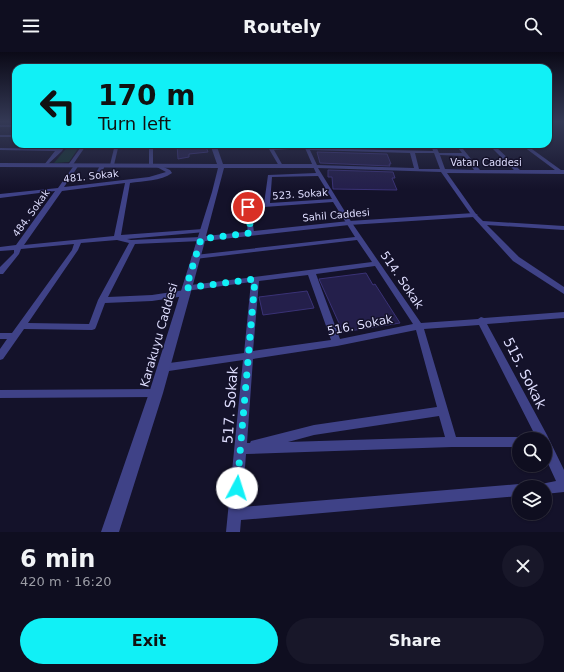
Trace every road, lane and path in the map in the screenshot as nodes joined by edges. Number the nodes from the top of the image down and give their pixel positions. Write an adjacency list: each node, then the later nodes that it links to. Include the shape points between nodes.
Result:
1 (82, 148): 21 (street, 484. Sokak)
2 (116, 148): 23 (street)
3 (152, 148): 24 (street)
4 (214, 148): 25 (street)
5 (271, 148): 26 (street)
6 (306, 148): 27 (street, 514. Sokak)
7 (366, 148): 15 (street)
8 (434, 148): 17 (street)
9 (460, 148): 18 (street)
10 (494, 148): 31 (street)
11 (528, 148): 32 (street)
12 (0, 149): 13 (street)
13 (22, 149): 14 (street)
14 (60, 150): 20 (street)
15 (392, 150): 16 (street)
16 (412, 151): 17 (street); 28 (street)
17 (436, 153): 18 (street); 30 (street)
18 (465, 155): 29 (street)
19 (0, 165): 20 (street, Vatan Caddesi)
20 (46, 165): 21 (street, Vatan Caddesi)
21 (74, 165): 22 (street, Vatan Caddesi); 36 (street, 484. Sokak)
22 (103, 165): 23 (street, Vatan Caddesi); 34 (street, via 100,171)
23 (112, 165): 24 (street, Vatan Caddesi)
24 (154, 165): 25 (street, Vatan Caddesi); 35 (street, 481. Sokak, via 169,173)
25 (221, 166): 26 (street, Vatan Caddesi); 45 (street, Karakuyu Caddesi)
26 (281, 166): 27 (street, Vatan Caddesi)
27 (315, 166): 28 (street, Vatan Caddesi); 33 (street, 514. Sokak)
28 (417, 170): 30 (street, Vatan Caddesi)
29 (478, 171): 30 (street, Vatan Caddesi); 31 (street, Vatan Caddesi)
30 (443, 172): 40 (street)
31 (519, 172): 32 (street, Vatan Caddesi)
32 (562, 173)
33 (320, 174): 38 (street, 514. Sokak); 39 (street, via 270,176)
34 (112, 178)
35 (128, 181): 36 (street, 481. Sokak); 46 (street)
36 (61, 189): 37 (street, 481. Sokak); 50 (street, 484. Sokak)
37 (0, 196)
38 (335, 200): 39 (street, 523. Sokak); 41 (street, 514. Sokak)
39 (267, 205): 44 (street, 523. Sokak, via 248,207)
40 (474, 215): 41 (street, Sahil Caddesi); 42 (street)
41 (349, 223): 44 (street, Sahil Caddesi); 47 (street, 514. Sokak)
42 (483, 223): 43 (street); 58 (street, via 516,259)
43 (564, 228)
44 (251, 233): 45 (street, Sahil Caddesi)
45 (202, 235): 46 (street); 49 (street); 52 (street, Karakuyu Caddesi)
46 (117, 238): 48 (street); 49 (street)
47 (360, 238): 52 (street); 53 (street, 514. Sokak)
48 (79, 241): 50 (street); 62 (street)
49 (134, 242): 59 (street)
50 (18, 248): 51 (street); 54 (street, 484. Sokak, via 17,253)
51 (0, 249)
52 (195, 257): 57 (street, Karakuyu Caddesi)
53 (377, 264): 55 (street); 63 (street, 514. Sokak)
54 (0, 272)
55 (311, 272): 56 (street); 66 (street)
56 (255, 279): 57 (street); 67 (street, 517. Sokak)
57 (185, 291): 59 (street, via 152,298); 69 (street, Karakuyu Caddesi)
58 (564, 291)
59 (102, 300): 62 (street, via 92,326)
60 (564, 315): 61 (street, 516. Sokak)
61 (482, 320): 63 (street, 516. Sokak); 73 (street, 515. Sokak)
62 (21, 326): 65 (street)
63 (419, 326): 66 (street, 516. Sokak); 72 (street, 514. Sokak)
64 (0, 336): 65 (street)
65 (14, 336): 68 (street)
66 (337, 343): 67 (street, 516. Sokak)
67 (248, 355): 69 (street, 516. Sokak); 76 (street, 517. Sokak)
68 (0, 356)
69 (162, 368): 70 (street, Karakuyu Caddesi)
70 (156, 393): 71 (street); 82 (street, Karakuyu Caddesi)
71 (0, 394)
72 (443, 411): 74 (street, 514. Sokak); 76 (street, via 314,430)
73 (539, 432)
74 (452, 442): 75 (street); 76 (street)
75 (512, 442)
76 (241, 449): 81 (street, 517. Sokak)
77 (552, 459): 78 (street)
78 (564, 485): 79 (street)
79 (552, 487)
80 (512, 491): 81 (street)
81 (235, 514): 83 (street, 517. Sokak)
82 (110, 532)
83 (234, 532)

